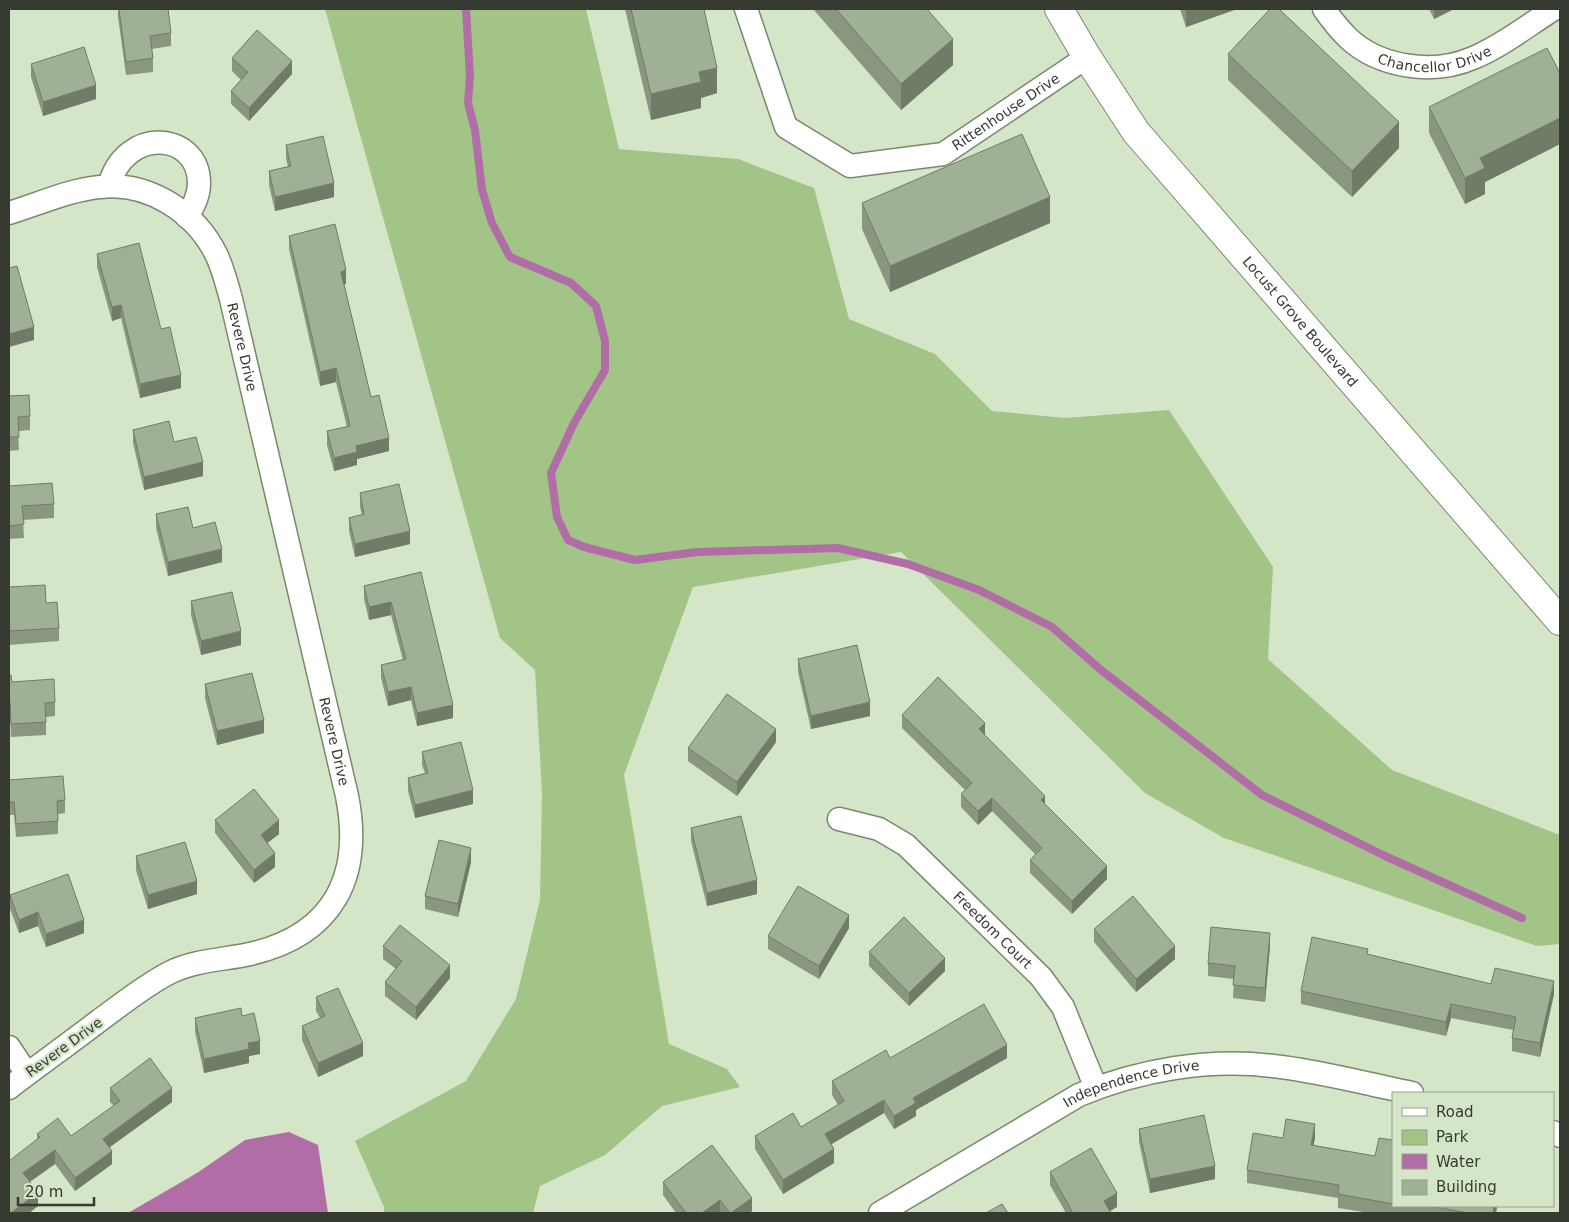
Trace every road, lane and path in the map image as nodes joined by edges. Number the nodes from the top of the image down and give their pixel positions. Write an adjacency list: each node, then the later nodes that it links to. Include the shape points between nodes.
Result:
1 (746, 9): 5 (street, Rittenhouse Drive, via 786,127 850,166 943,154)
2 (1059, 9): 5 (street, Locust Grove Boulevard)
3 (1324, 9): 4 (street, Chancellor Drive, via 1349,39 1375,56 1411,66 1432,67 1477,56)
4 (1554, 9)
5 (1087, 57): 9 (street, Locust Grove Boulevard, via 1136,132)
6 (109, 186): 7 (street, Revere Drive, via 76,191); 8 (street, Revere Drive, via 150,193); 8 (street, via 116,166 132,150 154,142 171,144 187,155 199,178 196,199)
7 (9, 213)
8 (187, 217): 12 (street, Revere Drive, via 202,232 216,254 231,299 347,796 352,830 350,859 330,907 305,932 262,951 203,962 171,972)
9 (1560, 621)
10 (839, 818): 14 (street, Freedom Court, via 880,829 906,845 1041,976 1063,1007)
11 (9, 1047): 12 (street)
12 (27, 1074): 13 (street, Revere Drive)
13 (9, 1088)
14 (1096, 1088): 15 (street, Independence Drive, via 1185,1066 1240,1064 1299,1070); 16 (street, Independence Drive)
15 (1407, 1092)
16 (880, 1213)

